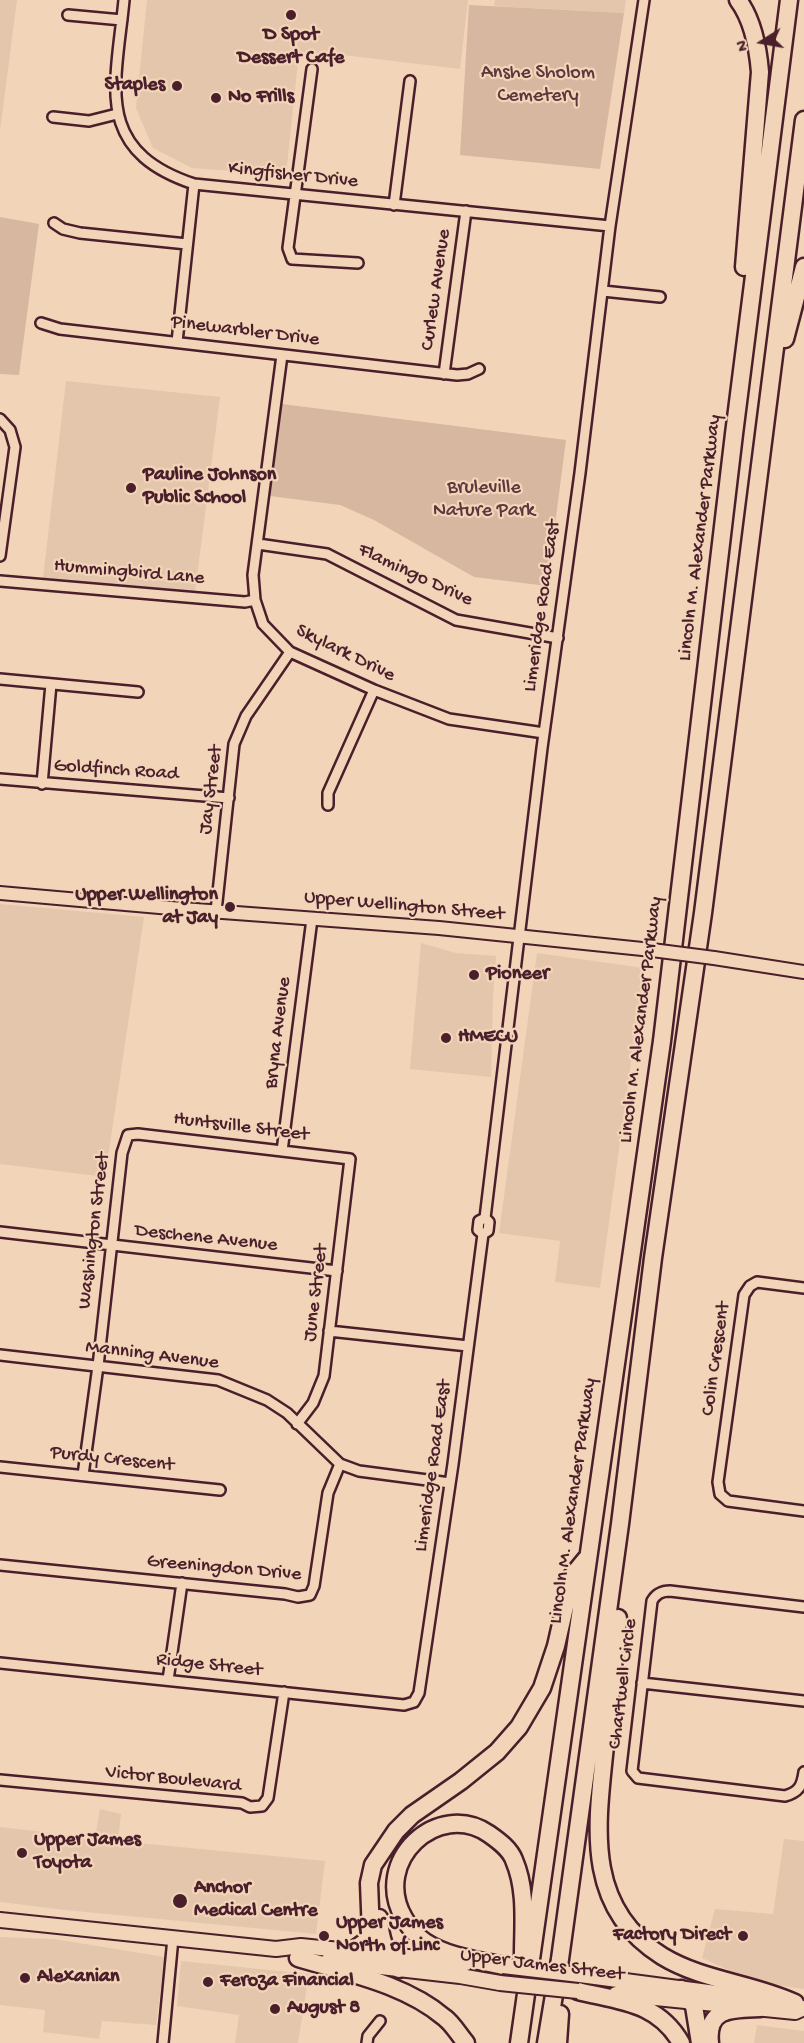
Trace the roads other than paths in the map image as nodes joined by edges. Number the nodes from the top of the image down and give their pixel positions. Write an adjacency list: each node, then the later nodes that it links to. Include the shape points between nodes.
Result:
1 (124, 0): 6 (street, Kingfisher Drive)
2 (644, 0): 17 (street, Limeridge Road East)
3 (738, 0): 30 (highway, via 750,23 759,57 760,89 732,406)
4 (789, 0): 30 (highway, Lincoln M. Alexander Parkway)
5 (68, 15): 6 (street)
6 (123, 20): 9 (street, Kingfisher Drive, via 115,82)
7 (312, 69): 13 (street)
8 (410, 81): 14 (street)
9 (117, 114): 10 (street, via 89,121); 12 (street, Kingfisher Drive, via 124,131 149,163 174,178)
10 (53, 117)
11 (804, 120): 27 (highway)
12 (194, 184): 13 (street, Kingfisher Drive); 18 (street)
13 (295, 195): 14 (street, Kingfisher Drive); 19 (street, via 288,248 292,259)
14 (394, 205): 15 (street, Kingfisher Drive)
15 (466, 211): 17 (street, Kingfisher Drive); 28 (street, Curlew Avenue)
16 (54, 223): 18 (street, via 80,233)
17 (610, 226): 21 (street, Limeridge Road East)
18 (188, 244): 24 (street)
19 (357, 264)
20 (804, 267): 27 (highway, via 782,350)
21 (603, 291): 22 (street); 35 (street, Limeridge Road East)
22 (660, 297)
23 (41, 323): 24 (street, Pinewarbler Drive)
24 (177, 342): 25 (street, Pinewarbler Drive)
25 (282, 355): 28 (street, Pinewarbler Drive); 31 (street, Skylark Drive)
26 (479, 369): 28 (street, Pinewarbler Drive, via 468,374)
27 (771, 373): 69 (highway)
28 (444, 374)
29 (0, 419): 32 (street, via 10,430 15,447)
30 (734, 434): 70 (highway, Lincoln M. Alexander Parkway, via 662,1041)
31 (258, 544): 34 (street, Skylark Drive, via 253,575); 35 (street, Flamingo Drive, via 327,554 456,620)
32 (0, 556)
33 (0, 581): 34 (street, Hummingbird Lane)
34 (255, 600): 36 (street, Skylark Drive, via 263,624)
35 (558, 638): 41 (street, Limeridge Road East)
36 (290, 652): 39 (street, Skylark Drive); 44 (street, Jay Street, via 246,716 234,744)
37 (0, 679): 38 (street)
38 (51, 684): 40 (street); 43 (street)
39 (374, 690): 41 (street, Skylark Drive, via 449,719); 45 (street, via 328,793)
40 (138, 692)
41 (544, 733): 49 (street, Limeridge Road East)
42 (0, 779): 43 (street, Goldfinch Road)
43 (42, 784): 44 (street, Goldfinch Road)
44 (229, 798): 47 (street, Jay Street)
45 (328, 805)
46 (0, 893): 47 (main road, Upper Wellington Street)
47 (216, 911): 48 (main road, Upper Wellington Street)
48 (312, 919): 49 (main road, Upper Wellington Street); 52 (street, Bryna Avenue)
49 (518, 936): 50 (main road, Upper Wellington Street, bridge); 59 (street, Limeridge Road East, via 485,1218 479,1221 478,1230 483,1234)
50 (804, 972)
51 (128, 1135): 52 (street, Huntsville Street); 55 (street, Washington Street, via 122,1153)
52 (282, 1151): 53 (street, Huntsville Street)
53 (350, 1159): 56 (street, June Street)
54 (0, 1232): 55 (street, Deschene Avenue)
55 (110, 1246): 56 (street, Deschene Avenue); 61 (street, Washington Street)
56 (337, 1271): 58 (street, June Street)
57 (804, 1288): 68 (street, Colin Crescent, via 757,1282 744,1296 718,1482 720,1494 728,1501)
58 (329, 1330): 59 (street); 62 (street, June Street, via 322,1383 313,1404)
59 (468, 1346): 66 (street, Limeridge Road East)
60 (0, 1355): 61 (street, Manning Avenue)
61 (98, 1366): 62 (street, Manning Avenue, via 218,1380 267,1400); 65 (street, Washington Street)
62 (297, 1424): 63 (street, Manning Avenue)
63 (340, 1464): 66 (street, Manning Avenue, via 359,1471); 72 (street, Greeningdon Drive, via 328,1493 310,1595 298,1597)
64 (0, 1467): 65 (street, Purdy Crescent)
65 (83, 1474): 67 (street, Purdy Crescent)
66 (450, 1483): 79 (street, Limeridge Road East, via 419,1694)
67 (220, 1490)
68 (804, 1511)
69 (620, 1524): 88 (highway); 94 (highway, via 624,1554 597,1836 600,1867 609,1894 622,1920 661,1956)
70 (586, 1559): 82 (highway, via 572,1576 542,1688 519,1727 497,1752 412,1815); 96 (highway, Lincoln M. Alexander Parkway)
71 (0, 1565): 72 (street, Greeningdon Drive)
72 (182, 1583): 75 (street)
73 (804, 1607): 76 (street, Chartwell Circle, via 661,1592 652,1601)
74 (0, 1663): 75 (street, Ridge Street)
75 (168, 1680): 77 (street, Ridge Street)
76 (642, 1683): 78 (street); 80 (street, Chartwell Circle, via 632,1772 638,1778 785,1796 802,1786)
77 (284, 1692): 79 (street, Ridge Street, via 404,1705); 81 (street, Victor Boulevard, via 268,1798 262,1806)
78 (804, 1701)
79 (414, 1702)
80 (804, 1772)
81 (0, 1780)
82 (382, 1851): 86 (highway, via 373,1865 369,1883 371,1934 369,1940); 89 (highway, via 376,1891 379,1929)
83 (0, 1920): 84 (main road, Upper James Street)
84 (173, 1938): 85 (main road, Upper James Street); 98 (street)
85 (276, 1949): 86 (main road, Upper James Street, via 301,1946); 87 (main road, Upper James Street)
86 (351, 1952): 89 (main road, Upper James Street)
87 (298, 1958): 89 (main road, Upper James Street); 100 (highway, via 416,1998 446,2019)
88 (560, 1959): 102 (highway); 103 (highway)
89 (393, 1963): 90 (main road, Upper James Street); 91 (main road, Upper James Street, bridge, via 500,1983)
90 (503, 1966): 91 (main road, Upper James Street, bridge); 96 (highway, via 439,1950 410,1929 397,1902 395,1874 408,1848 424,1834 445,1825 467,1825 493,1837 513,1858 523,1901)
91 (579, 1983): 92 (main road, Upper James Street); 93 (main road, Upper James Street); 104 (highway, via 657,2015)
92 (681, 1989): 93 (highway); 94 (main road, Upper James Street)
93 (692, 2002): 95 (main road, Upper James Street); 105 (highway)
94 (801, 2006): 95 (main road, Upper James Street, via 795,2012)
95 (760, 2008): 106 (highway, via 725,2011 715,2016)
96 (522, 2018): 101 (highway, Lincoln M. Alexander Parkway)
97 (380, 2021): 99 (street)
98 (163, 2043)
99 (367, 2043)
100 (466, 2043)
101 (519, 2043)
102 (546, 2043)
103 (558, 2043)
104 (681, 2043)
105 (700, 2043)
106 (710, 2043)

